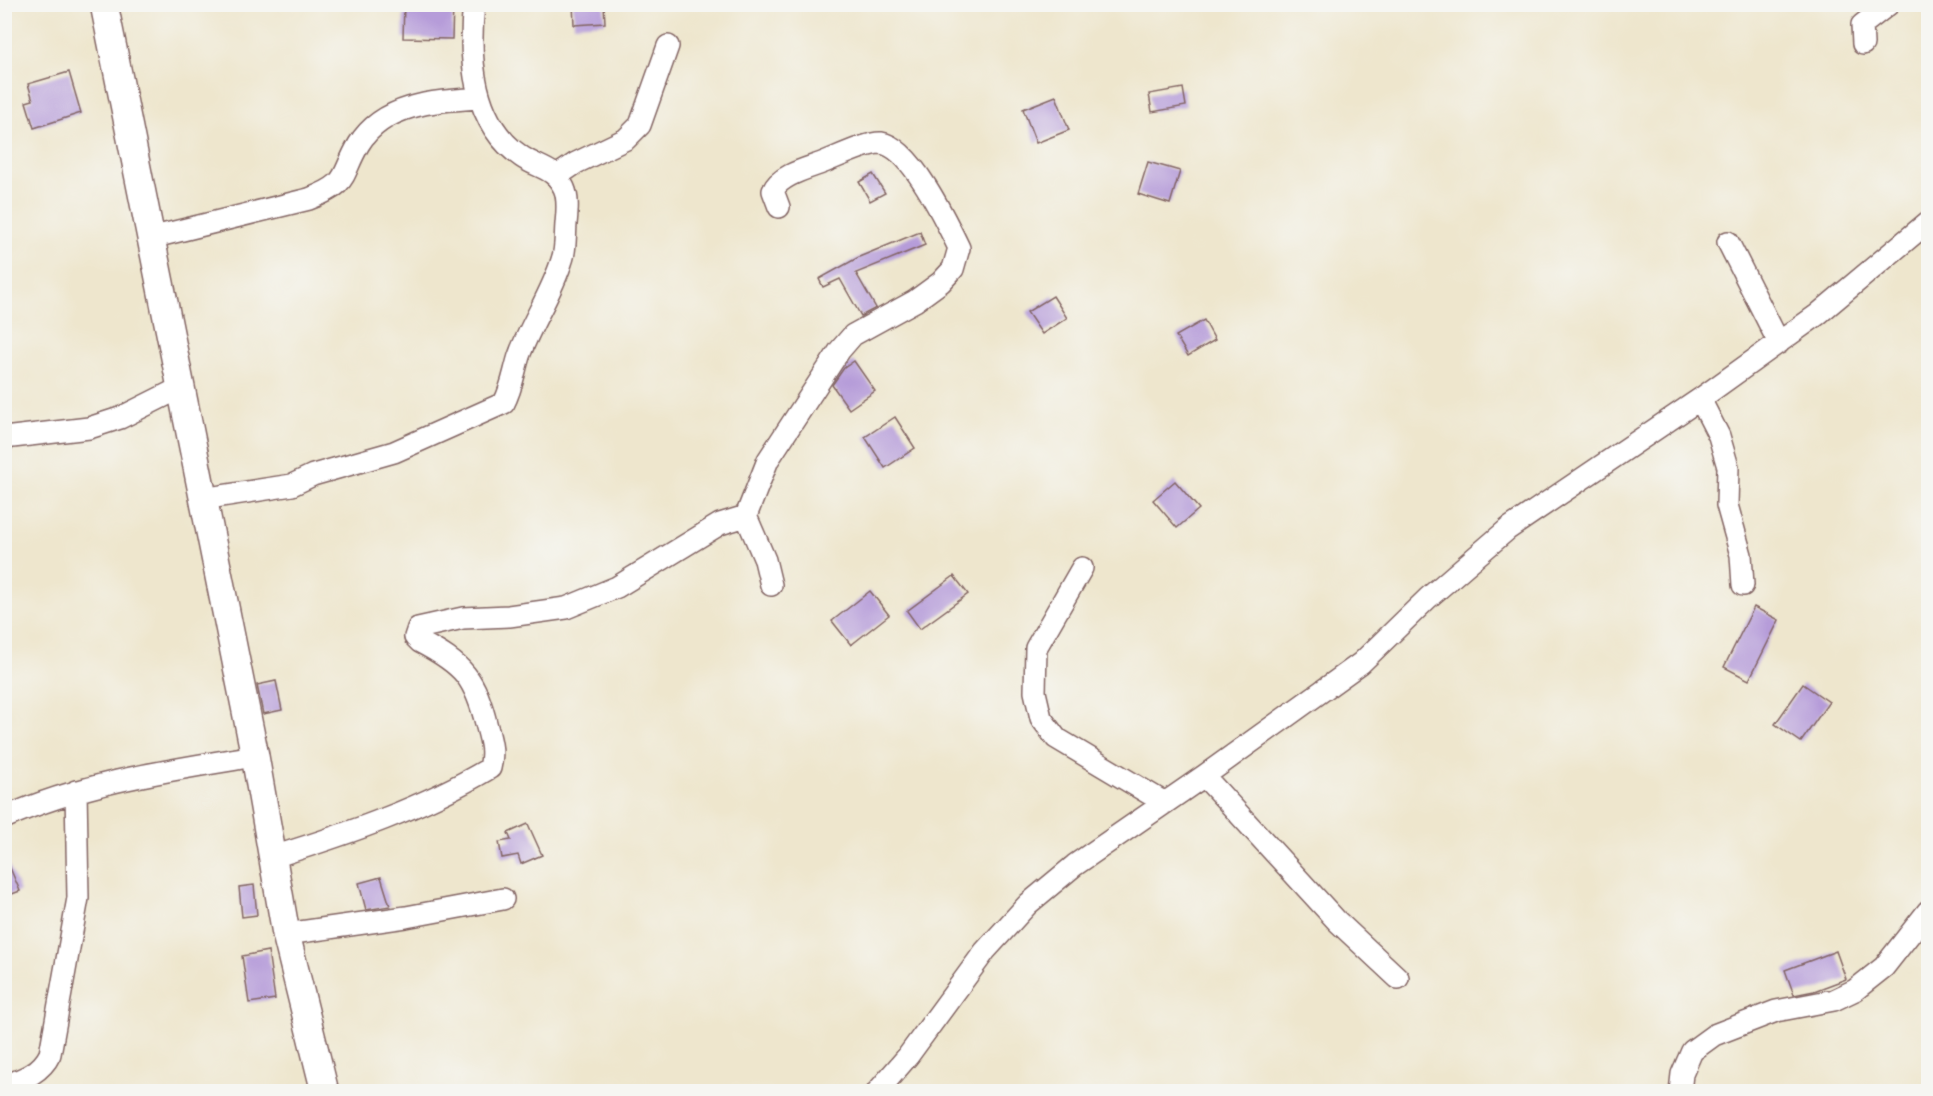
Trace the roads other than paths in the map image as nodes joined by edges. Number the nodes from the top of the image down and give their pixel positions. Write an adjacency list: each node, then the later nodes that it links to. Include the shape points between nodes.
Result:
1 (104, 4): 10 (main road)
2 (474, 4): 6 (street, via 471,32)
3 (1889, 4): 4 (street, via 1862,25)
4 (1863, 44)
5 (668, 46): 7 (street, via 640,125 626,139)
6 (480, 98): 7 (street, via 495,131 512,150); 10 (street, via 443,100 391,115 359,144 343,179 329,191)
7 (556, 176): 16 (street, via 565,189 568,205 563,259 519,356 504,403 394,452 313,475 292,485)
8 (779, 207): 17 (street, via 772,191 785,179 879,143 896,148 908,161 959,248 953,269 941,282 915,301 853,334 840,350 768,460)
9 (1929, 222): 12 (street)
10 (150, 238): 13 (main road)
11 (1728, 242): 12 (street)
12 (1779, 343): 14 (street)
13 (180, 388): 15 (street, via 120,418 89,428); 16 (main road)
14 (1700, 399): 20 (street, via 1719,436 1728,467 1727,505 1741,555); 22 (street, via 1508,529 1361,663)
15 (4, 438)
16 (202, 499): 21 (main road)
17 (746, 516): 19 (street); 26 (street, via 720,524 617,587 566,608 463,618 418,628 416,637 420,642 456,666 474,684 494,753 490,768 409,808 343,835)
18 (1082, 568): 24 (street, via 1036,648 1035,692 1041,718 1056,738)
19 (771, 585)
20 (1743, 585)
21 (255, 756): 23 (street, via 147,774); 26 (main road)
22 (1204, 776): 24 (street); 30 (street, via 1337,921)
23 (76, 791): 25 (street); 31 (street, via 78,898 50,1054 37,1071)
24 (1165, 803): 33 (street, via 1075,865 1028,904 985,951)
25 (4, 818)
26 (273, 857): 29 (main road)
27 (504, 899): 29 (street)
28 (1929, 911): 34 (street, via 1884,967 1855,990 1834,1000 1776,1011 1714,1035 1692,1051 1682,1074)
29 (286, 934): 32 (main road)
30 (1398, 978)
31 (4, 1086)
32 (325, 1092)
33 (877, 1092)
34 (1680, 1092)

